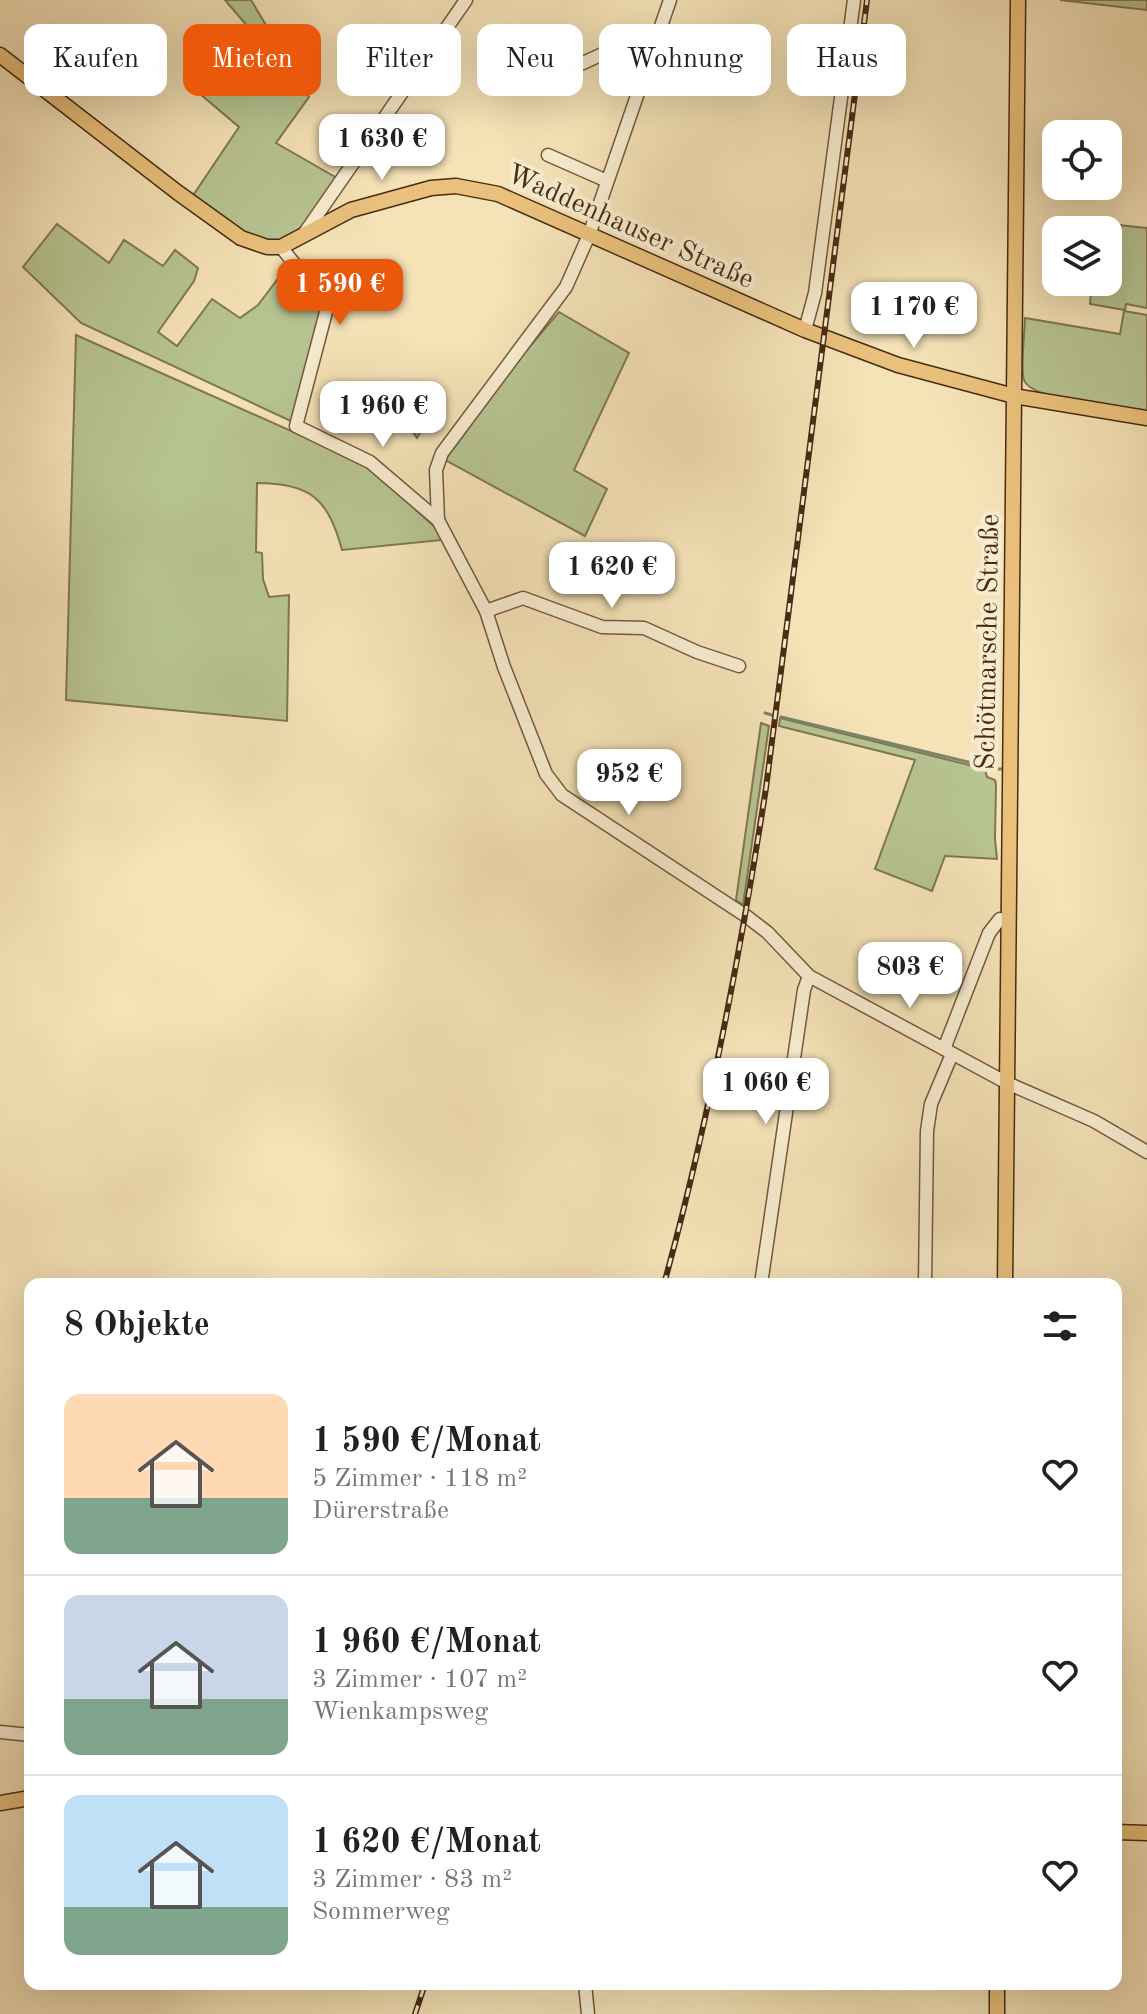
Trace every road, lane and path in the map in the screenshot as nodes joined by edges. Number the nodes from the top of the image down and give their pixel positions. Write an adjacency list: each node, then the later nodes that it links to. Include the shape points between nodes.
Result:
1 (466, 0): 11 (street)
2 (670, 0): 5 (street)
3 (854, 0): 13 (street, via 815,293)
4 (1018, 0): 14 (main road, Schötmarsche Straße)
5 (662, 24)
6 (0, 55): 12 (main road, via 241,238)
7 (637, 96): 9 (street)
8 (548, 155): 9 (street)
9 (607, 181): 10 (street)
10 (589, 235): 11 (main road, Waddenhauser Straße, via 498,194 456,186 351,210); 13 (main road, Waddenhauser Straße); 16 (street, via 566,287 442,453 436,470)
11 (301, 237): 12 (main road, Waddenhauser Straße)
12 (281, 247): 16 (street, via 323,300 326,312 296,426 370,462)
13 (805, 330): 14 (main road, Waddenhauser Straße, via 898,365)
14 (1014, 396): 15 (main road, Waddenhauser Straße); 22 (main road, Schötmarsche Straße)
15 (1147, 418)
16 (438, 520): 17 (street)
17 (486, 611): 18 (street, via 523,598 602,627 644,628); 20 (street, via 553,786 746,916)
18 (739, 666)
19 (1000, 919): 21 (street, via 989,933)
20 (809, 976): 21 (street); 24 (street)
21 (948, 1051): 22 (street); 25 (street, via 927,1131)
22 (1007, 1083): 23 (street, via 1094,1121); 26 (main road, Schötmarsche Straße)
23 (1147, 1152)
24 (762, 1278)
25 (925, 1278)
26 (1005, 1278)
27 (0, 1732): 28 (street)
28 (24, 1734)
29 (24, 1799): 30 (main road)
30 (0, 1803)
31 (1122, 1832): 32 (main road)
32 (1147, 1833)
33 (586, 1990): 35 (street)
34 (997, 1990): 36 (main road)
35 (588, 2014)
36 (997, 2014)

